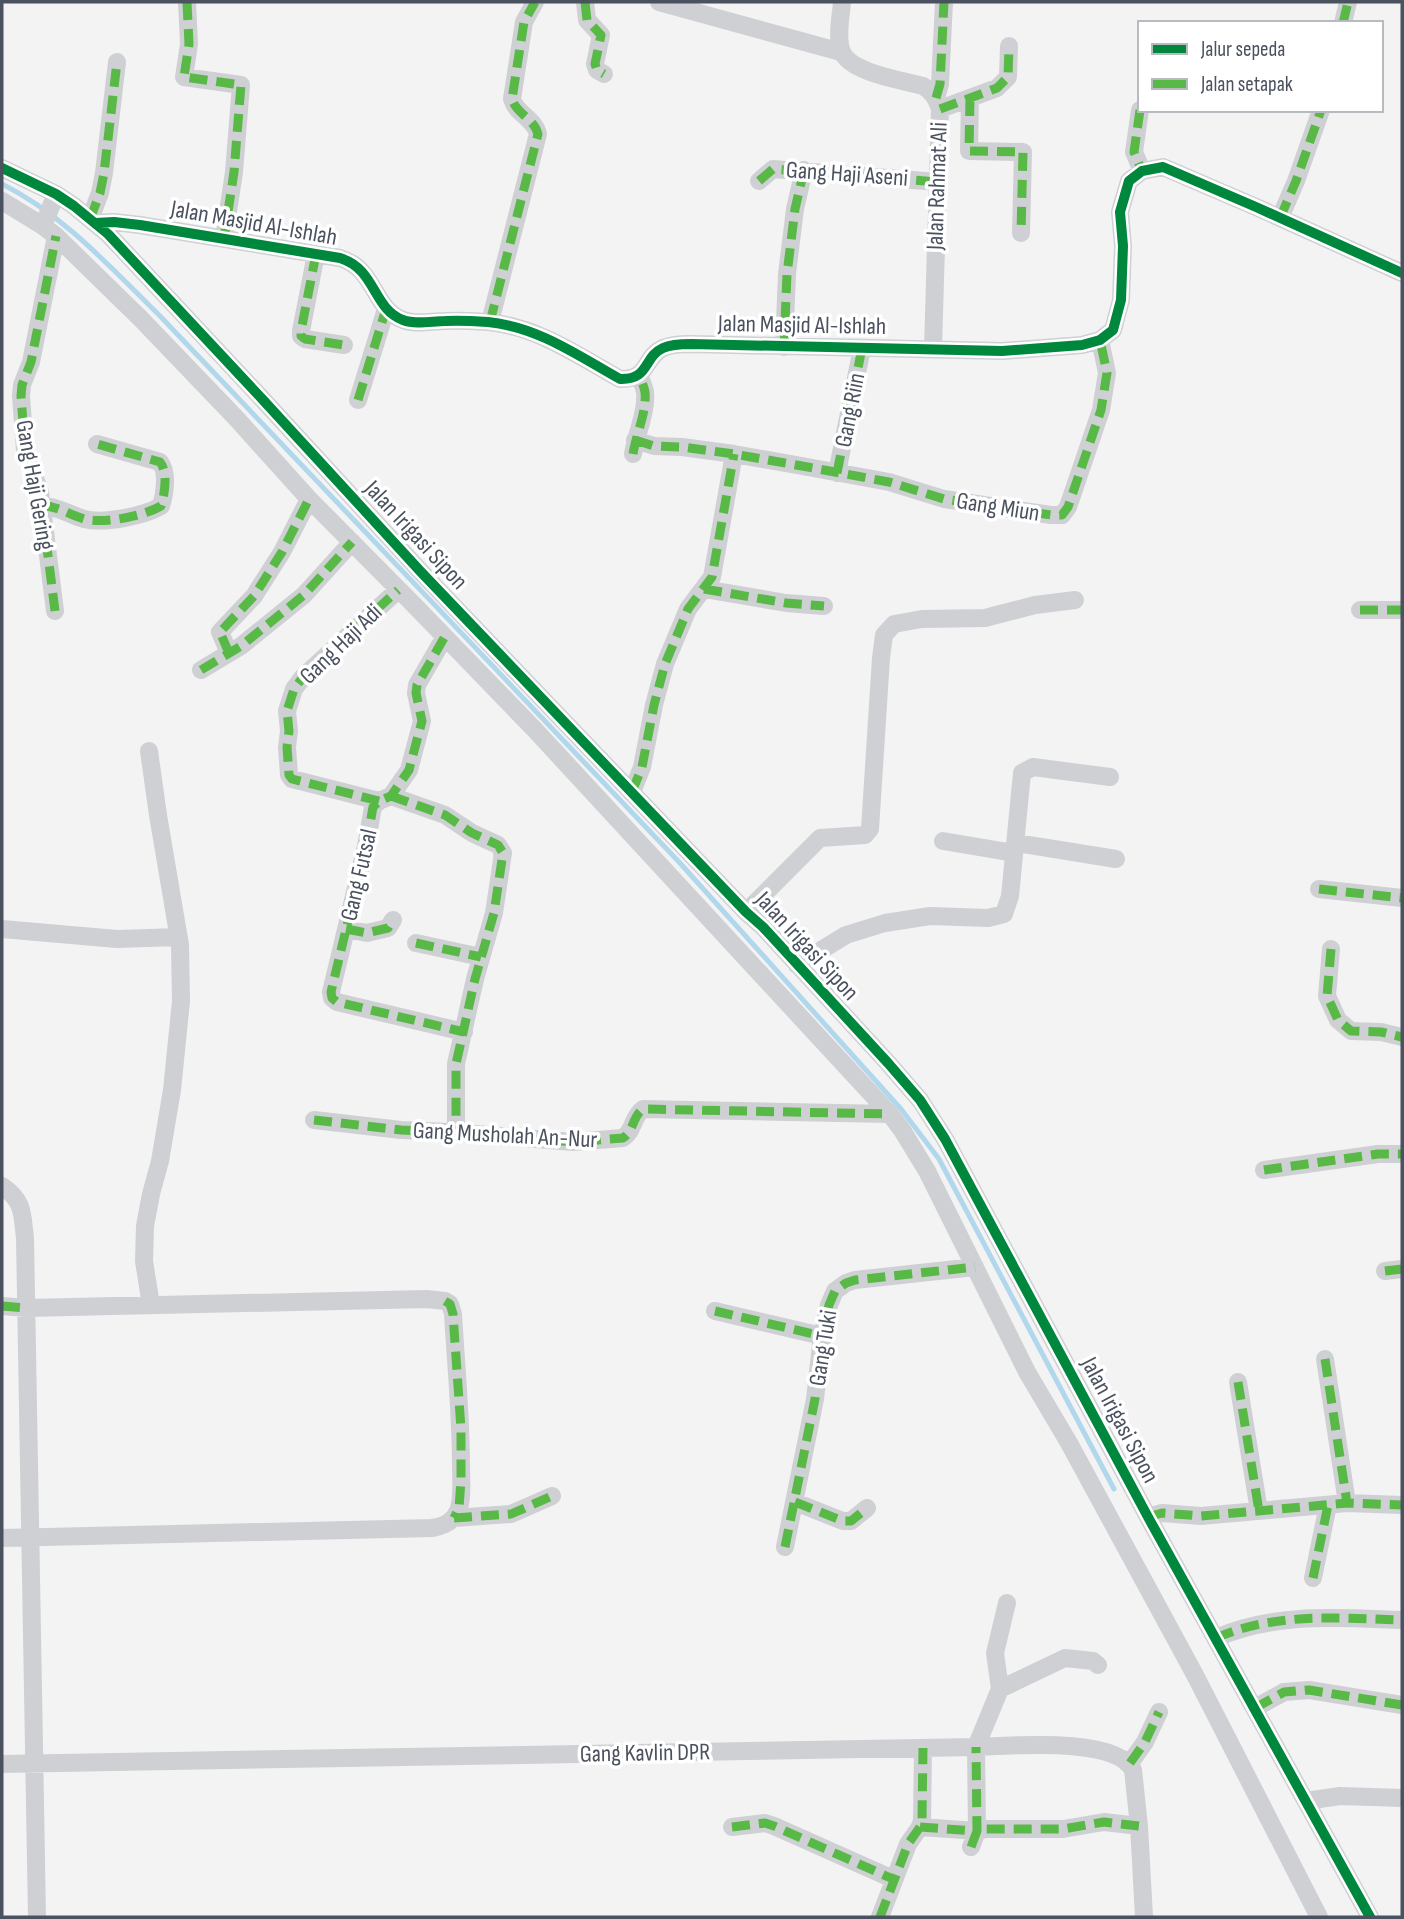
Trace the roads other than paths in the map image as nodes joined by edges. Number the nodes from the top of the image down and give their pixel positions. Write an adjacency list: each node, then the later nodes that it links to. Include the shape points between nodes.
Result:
1 (187, 2): 27 (street, via 184,77 242,85)
2 (535, 2): 31 (street, via 524,22 512,99 538,134)
3 (584, 2): 12 (street, via 587,20 601,35 595,64)
4 (659, 2): 10 (street, Jalan Rahmat Ali)
5 (842, 2): 10 (street)
6 (944, 2): 14 (street)
7 (1348, 2): 8 (street)
8 (1343, 21)
9 (1009, 46): 13 (street, via 1008,77 998,89)
10 (841, 52): 14 (street, Jalan Rahmat Ali, via 856,66 923,86)
11 (117, 62): 25 (street, via 104,173)
12 (604, 74)
13 (970, 99): 14 (street); 26 (street, via 969,151 1023,152)
14 (938, 103): 21 (street, Jalan Rahmat Ali)
15 (1140, 112): 19 (street, via 1134,152)
16 (1320, 112): 24 (street)
17 (2, 168): 23 (street, Jalan Irigasi Sipon)
18 (804, 170): 20 (street, Gang Haji Aseni, via 773,169); 21 (street, Gang Haji Aseni); 34 (street, via 787,274)
19 (1142, 171): 24 (street, via 1163,167); 32 (street, via 1129,181 1120,212 1121,300 1113,330)
20 (759, 181)
21 (938, 181): 36 (street, Jalan Rahmat Ali)
22 (2, 201): 23 (street, Jalan Irigasi Sipon)
23 (51, 215): 25 (street, Jalan Irigasi Sipon); 42 (street, Jalan Irigasi Sipon); 43 (street, Gang Haji Gering, via 31,362 22,386 25,450)
24 (1280, 218): 29 (street)
25 (93, 221): 27 (street, Jalan Masjid Al-Ishlah); 57 (street, Jalan Irigasi Sipon)
26 (1021, 233)
27 (224, 238): 28 (street, Jalan Masjid Al-Ishlah)
28 (316, 254): 30 (street, Jalan Masjid Al-Ishlah, via 352,263); 33 (street, via 301,336)
29 (1402, 273)
30 (386, 309): 31 (street, via 407,322); 38 (street)
31 (490, 322): 37 (street, via 540,334 620,379)
32 (1100, 340): 36 (street, Jalan Masjid Al-Ishlah, via 1002,351); 41 (street, Gang Miun, via 1107,373 1101,410 1062,515 973,505)
33 (344, 345)
34 (784, 347): 35 (street, Jalan Masjid Al-Ishlah); 37 (street, Jalan Masjid Al-Ishlah, via 672,345 660,349)
35 (862, 348): 36 (street, Jalan Masjid Al-Ishlah); 41 (street, Gang Riin)
36 (933, 349)
37 (639, 375): 40 (street, via 645,405 634,447)
38 (358, 400)
39 (97, 444): 43 (street, via 160,462 164,468 161,506 100,521)
40 (734, 454): 41 (street); 45 (street, via 712,578)
41 (837, 473)
42 (309, 499): 44 (street, Jalan Irigasi Sipon); 53 (street, via 254,596 220,632)
43 (41, 505): 51 (street, Gang Haji Gering)
44 (352, 542): 46 (street, Jalan Irigasi Sipon); 53 (street, via 304,594)
45 (704, 589): 48 (street); 57 (street, via 688,609 665,664)
46 (398, 590): 52 (street, Jalan Irigasi Sipon); 58 (street, Gang Haji Adi, via 303,677 287,711 292,779)
47 (1075, 600): 64 (street, via 985,618 894,624 884,635 881,658 870,829 865,835 820,838)
48 (824, 606)
49 (1360, 610): 50 (street)
50 (1402, 610)
51 (55, 611)
52 (444, 638): 58 (street, Gang Futsal, via 417,685 422,720 409,770); 75 (street, Jalan Irigasi Sipon, via 536,731)
53 (229, 653): 54 (street)
54 (201, 670)
55 (149, 751): 68 (street)
56 (1110, 777): 60 (street, via 1033,767 1022,773)
57 (632, 792): 64 (street, Jalan Irigasi Sipon)
58 (385, 799): 67 (street, Gang Futsal, via 373,807); 71 (street, via 445,815 498,845 503,853 494,913)
59 (943, 841): 60 (street)
60 (1015, 848): 61 (street); 72 (street, via 1004,914 988,918 930,916 885,923 846,935)
61 (1116, 859)
62 (1319, 889): 63 (street)
63 (1402, 898)
64 (746, 912): 72 (street, Jalan Irigasi Sipon)
65 (393, 920): 67 (street, via 388,928 367,933)
66 (2, 929): 68 (street, via 117,939)
67 (346, 929): 73 (street, Gang Futsal, via 332,998)
68 (179, 937): 82 (street, via 181,1001 172,1090 145,1226 144,1261)
69 (416, 943): 71 (street)
70 (1331, 949): 74 (street, via 1327,996 1338,1020 1351,1031)
71 (481, 957): 73 (street)
72 (797, 965): 96 (street, Jalan Irigasi Sipon, via 934,1120)
73 (464, 1032): 77 (street, via 456,1064)
74 (1402, 1037)
75 (890, 1114): 77 (street, Gang Musholah An-Nur, via 648,1108 635,1116 627,1136 616,1140 573,1142); 81 (street, Jalan Irigasi Sipon, via 918,1155)
76 (314, 1120): 77 (street, Gang Musholah An-Nur)
77 (456, 1132)
78 (1402, 1154): 79 (street)
79 (1264, 1170)
80 (2, 1185): 84 (street, via 17,1198 22,1214)
81 (975, 1268): 86 (street, Gang Tuki, via 846,1283 831,1297); 125 (street, Jalan Irigasi Sipon, via 1027,1372 1195,1675)
82 (152, 1305): 84 (street); 97 (street, via 427,1299 450,1304 461,1429 459,1508)
83 (2, 1306): 84 (street)
84 (26, 1308): 98 (street)
85 (715, 1311): 86 (street)
86 (822, 1336): 90 (street, Gang Tuki)
87 (1325, 1359): 91 (street)
88 (1238, 1382): 95 (street)
89 (552, 1496): 97 (street, via 511,1514)
90 (795, 1502): 94 (street, via 843,1521 851,1521); 100 (street, Gang Tuki)
91 (1347, 1503): 92 (street); 93 (street)
92 (1328, 1505): 95 (street); 101 (street)
93 (1402, 1505)
94 (867, 1508)
95 (1259, 1511): 96 (street)
96 (1148, 1517): 104 (street, Jalan Irigasi Sipon)
97 (454, 1518): 98 (street, via 432,1528)
98 (30, 1537): 99 (street); 112 (street)
99 (2, 1538)
100 (785, 1547)
101 (1312, 1578)
102 (1007, 1602): 106 (street, via 995,1653)
103 (1402, 1620): 104 (street, via 1300,1618 1238,1628)
104 (1216, 1638): 108 (street, Jalan Irigasi Sipon)
105 (1098, 1665): 106 (street, via 1065,1658)
106 (1000, 1689): 110 (street)
107 (1402, 1705): 108 (street, via 1309,1690 1284,1692)
108 (1255, 1708): 116 (street, Jalan Irigasi Sipon)
109 (1159, 1712): 113 (street)
110 (976, 1746): 111 (street, Gang Kavlin DPR); 113 (street, Gang Kavlin DPR, via 1071,1745 1108,1752); 120 (street)
111 (923, 1748): 112 (street, Gang Kavlin DPR); 119 (street)
112 (35, 1763): 114 (street, Gang Kavlin DPR); 122 (street)
113 (1130, 1763): 117 (street)
114 (2, 1764)
115 (1402, 1798): 116 (street, via 1340,1796)
116 (1306, 1801): 126 (street, Jalan Irigasi Sipon)
117 (1139, 1826): 120 (street, via 1104,1822); 124 (street)
118 (732, 1827): 121 (street, via 765,1823)
119 (920, 1827): 120 (street); 121 (street)
120 (974, 1839)
121 (893, 1879): 123 (street)
122 (37, 1917)
123 (880, 1917)
124 (1144, 1917)
125 (1319, 1917)
126 (1370, 1917)

